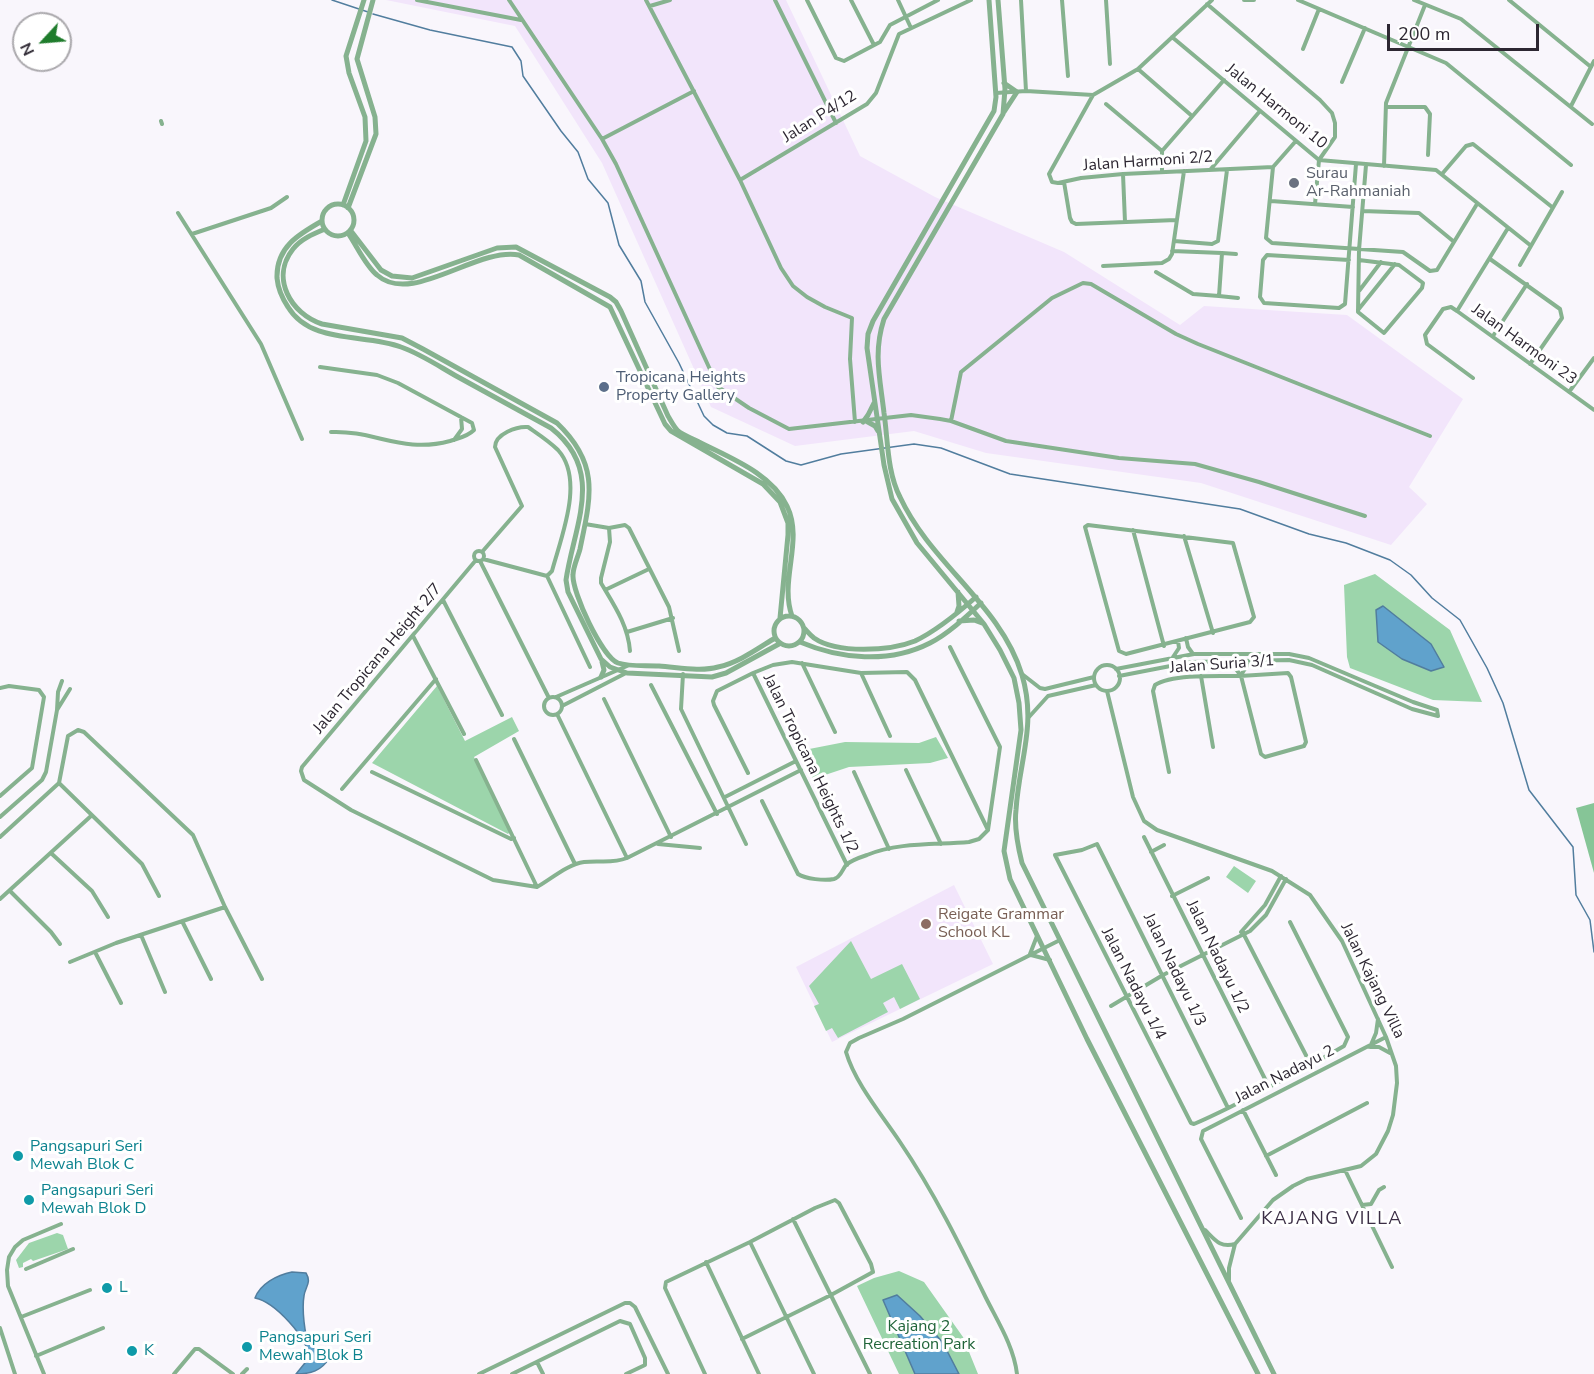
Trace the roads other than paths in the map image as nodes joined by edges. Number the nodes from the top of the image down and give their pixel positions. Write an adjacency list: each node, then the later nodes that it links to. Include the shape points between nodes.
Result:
1 (364, 0): 81 (street, via 346,56 367,130)
2 (417, 0): 29 (street)
3 (508, 0): 29 (street)
4 (646, 0): 26 (street)
5 (670, 0): 26 (street)
6 (775, 0): 56 (street)
7 (807, 0): 33 (street, via 836,58 844,61)
8 (851, 0): 33 (street)
9 (898, 0): 28 (street)
10 (938, 0): 28 (street)
11 (971, 0): 30 (street)
12 (989, 0): 47 (street)
13 (998, 0): 43 (street)
14 (1021, 0): 45 (street)
15 (1062, 0): 40 (street)
16 (1106, 0): 37 (street)
17 (1212, 0): 24 (street)
18 (1244, 0): 19 (street)
19 (1254, 0)
20 (1298, 0): 27 (street)
21 (1414, 0): 25 (street)
22 (1509, 0): 38 (street)
23 (373, 1): 81 (street, via 357,59 375,117 376,134)
24 (1207, 4): 32 (street); 62 (street, via 1332,113 1335,137)
25 (1425, 5): 34 (street); 51 (street, via 1461,19)
26 (650, 6): 44 (street)
27 (1319, 9): 31 (street); 35 (street)
28 (906, 18): 30 (street); 33 (street, via 890,25)
29 (521, 20): 58 (street)
30 (911, 28): 56 (street, Jalan P4/12, via 896,39 876,93 867,104)
31 (1365, 28): 34 (street); 42 (street)
32 (1172, 37): 39 (street); 41 (street, Jalan Harmoni 10)
33 (874, 45)
34 (1408, 47): 52 (street); 65 (street, via 1446,63)
35 (1303, 49)
36 (1594, 61): 38 (street)
37 (1110, 64)
38 (1591, 67): 51 (street)
39 (1138, 69): 49 (street); 55 (street)
40 (1068, 76)
41 (1224, 80): 53 (street, Jalan Harmoni 10); 55 (street)
42 (1342, 82)
43 (1004, 84): 46 (street); 48 (street)
44 (694, 91): 58 (street); 74 (street)
45 (1026, 91): 46 (street); 49 (street)
46 (1017, 92): 48 (street); 54 (street)
47 (996, 93): 48 (street); 121 (street, via 994,111 873,321 867,348)
48 (1005, 93): 54 (street)
49 (1093, 95): 75 (street, Jalan Harmoni 2/2, via 1049,174 1052,182)
50 (1106, 104): 60 (street)
51 (1571, 106): 57 (street)
52 (1386, 107): 61 (street, via 1425,107 1430,114); 66 (street)
53 (1260, 111): 59 (street, Jalan Harmoni 10); 68 (street)
54 (1003, 114): 124 (street, via 884,319 877,355)
55 (1192, 116): 60 (street)
56 (836, 123): 74 (street, Jalan P4/12)
57 (1592, 124)
58 (602, 139): 128 (street, via 718,387 789,429)
59 (1295, 142): 62 (street, Jalan Harmoni 10); 67 (street)
60 (1162, 151): 71 (street)
61 (1428, 155)
62 (1319, 160): 63 (street, Jalan Harmoni 10); 79 (street)
63 (1356, 164): 64 (street, Jalan Harmoni 10); 82 (street)
64 (1366, 165): 66 (street, Jalan Harmoni 10); 84 (street)
65 (1571, 165)
66 (1384, 166): 73 (street, Jalan Harmoni 10, via 1436,170)
67 (1273, 167): 69 (street, Jalan Harmoni 2/2); 78 (street)
68 (1210, 170): 69 (street, Jalan Harmoni 2/2); 70 (street, Jalan Harmoni 2/2)
69 (1227, 170): 93 (street, via 1218,241)
70 (1184, 171): 71 (street, Jalan Harmoni 2/2); 86 (street)
71 (1162, 172): 72 (street, Jalan Harmoni 2/2)
72 (1123, 174): 75 (street, Jalan Harmoni 2/2); 88 (street)
73 (1442, 174): 80 (street, Jalan Harmoni 10); 83 (street, via 1466,146 1473,144)
74 (740, 180): 128 (street, via 781,268 793,285 807,297 852,318 850,359)
75 (1064, 182): 88 (street, via 1072,222)
76 (1562, 192): 83 (street)
77 (287, 197): 92 (street, via 271,208)
78 (1270, 201): 79 (street); 96 (street, via 1268,241)
79 (1315, 204): 82 (street)
80 (1477, 204): 89 (street, Jalan Harmoni 10); 94 (street)
81 (346, 207): 87 (street, via 333,205); 91 (street, via 354,219)
82 (1353, 207): 96 (street)
83 (1552, 207): 95 (street)
84 (1362, 211): 94 (street, via 1419,213); 97 (street)
85 (178, 213): 92 (street)
86 (1177, 220): 88 (street); 93 (street)
87 (322, 221): 90 (street); 174 (street, via 290,241 280,256 277,271 283,300 303,324 318,331 401,346 551,428 570,446 582,473 583,489 566,580 568,592)
88 (1125, 222)
89 (1508, 228): 95 (street, Jalan Harmoni 10); 101 (street)
90 (325, 229): 91 (street, via 333,236); 136 (street, via 305,238 292,250 285,266 284,288 292,304 311,320 402,338 557,423 579,448 588,471)
91 (350, 232): 154 (street, via 381,270 392,276 412,278 497,248 516,247 616,302 678,431 764,478 788,507 793,532 788,590); 156 (street, via 374,272 392,284 417,282 509,253 610,307 671,431 763,484 780,502 788,522 788,535)
92 (192, 234): 132 (street, via 261,344)
93 (1174, 241): 98 (street)
94 (1453, 241): 97 (street, via 1433,272 1403,252)
95 (1530, 245): 106 (street)
96 (1350, 250): 97 (street); 102 (street)
97 (1359, 250): 103 (street)
98 (1172, 251): 99 (street); 107 (street, via 1162,263)
99 (1222, 253): 100 (street); 111 (street)
100 (1236, 254)
101 (1490, 259): 109 (street); 114 (street)
102 (1349, 260): 102 (street, via 1267,255 1263,260 1260,297 1264,303 1340,308 1345,304)
103 (1359, 260): 104 (street); 110 (street)
104 (1381, 262): 105 (street); 110 (street)
105 (1395, 264): 113 (street); 113 (street, via 1422,282 1422,288 1384,333)
106 (1520, 265)
107 (1104, 266)
108 (1156, 272): 111 (street, via 1193,294)
109 (1527, 284): 115 (street); 117 (street, via 1563,313)
110 (1358, 291): 113 (street)
111 (1219, 296): 112 (street)
112 (1238, 298)
113 (1358, 310)
114 (1457, 311): 115 (street, Jalan Harmoni 23); 119 (street, Jalan Harmoni 23, via 1443,309 1425,335 1427,344)
115 (1492, 336): 117 (street, Jalan Harmoni 23)
116 (1594, 358): 120 (street)
117 (1530, 364): 120 (street, Jalan Harmoni 23)
118 (320, 368): 123 (street, via 377,375)
119 (1473, 378)
120 (1569, 392): 122 (street, Jalan Harmoni 23)
121 (875, 401): 125 (street); 126 (street)
122 (1594, 410)
123 (461, 417): 133 (street, via 462,429); 133 (street, via 472,423 474,430)
124 (885, 419): 125 (street); 127 (street, via 910,416); 134 (street)
125 (877, 420): 126 (street); 130 (street)
126 (864, 421): 128 (street); 130 (street)
127 (951, 421): 131 (street, via 961,372 1052,298 1083,283 1176,334); 135 (street, via 1006,441 1119,458 1195,464)
128 (855, 422)
129 (331, 432): 133 (street, via 413,446)
130 (879, 432): 134 (street)
131 (1430, 436)
132 (302, 439)
133 (453, 440)
134 (887, 465): 147 (street, via 892,499 906,525 929,560); 148 (street, via 912,521)
135 (1365, 516)
136 (585, 524): 137 (street); 178 (street, via 573,574 574,590 606,654 616,662)
137 (609, 528): 143 (street, via 629,528); 146 (street, via 610,542 601,578)
138 (1133, 530): 139 (street); 169 (street); 169 (street, via 1085,527 1119,651 1126,654)
139 (1183, 536): 161 (street); 161 (street, via 1233,543 1254,617 1250,622)
140 (482, 552): 141 (street); 141 (street, Jalan Tropicana Height 2/7, via 474,557); 145 (street, via 522,506 495,441 521,426 528,427 559,451 567,464 572,490)
141 (480, 560): 142 (street); 144 (street); 149 (street, Jalan Tropicana Height 2/7)
142 (495, 562): 144 (street); 145 (street)
143 (649, 569): 146 (street); 155 (street)
144 (487, 571): 201 (street)
145 (548, 576): 179 (street)
146 (605, 590): 160 (street)
147 (958, 592): 151 (street); 153 (street)
148 (976, 597): 150 (street); 151 (street)
149 (443, 600): 162 (street, Jalan Tropicana Height 2/7); 206 (street)
150 (981, 603): 152 (street); 186 (street)
151 (968, 604): 152 (street); 153 (street)
152 (973, 611): 157 (street); 158 (street)
153 (956, 613): 159 (street, via 917,640 891,647 857,649 825,643)
154 (792, 616): 156 (street); 159 (street)
155 (672, 618): 160 (street); 171 (street)
156 (780, 618): 163 (street, via 773,631)
157 (959, 621): 158 (street); 166 (street, via 931,643 895,654 837,655)
158 (984, 624): 273 (street, via 1014,678 1019,704 1021,730 1004,858 1017,898)
159 (804, 628): 166 (street)
160 (627, 632): 170 (street)
161 (1213, 633): 164 (street)
162 (414, 636): 193 (street); 257 (street, Jalan Tropicana Height 2/7, via 302,767 304,780 351,810 493,880)
163 (775, 638): 167 (street); 180 (street, via 717,668)
164 (1186, 638): 165 (street); 172 (street)
165 (1178, 641): 169 (street); 173 (street, via 1179,648)
166 (800, 642): 167 (street, via 790,646)
167 (779, 644): 187 (street, via 726,673 712,677)
168 (950, 646): 232 (street, via 1000,747)
169 (1164, 646)
170 (630, 651)
171 (679, 651)
172 (1194, 654): 173 (street); 175 (street, via 1289,654 1309,658 1437,710 1438,716 1412,710 1312,665 1289,660)
173 (1173, 657): 181 (street)
174 (601, 659): 182 (street); 191 (street)
175 (1251, 661): 177 (street); 190 (street)
176 (802, 662): 184 (street, via 773,665); 185 (street); 208 (street)
177 (1231, 662): 188 (street, via 1191,662); 190 (street)
178 (632, 665): 180 (street); 182 (street)
179 (590, 667)
180 (683, 667): 187 (street)
181 (1116, 669): 188 (street); 192 (street, via 1100,666)
182 (616, 670): 183 (street); 191 (street)
183 (627, 673): 187 (street); 203 (street)
184 (753, 673): 214 (street, Jalan Tropicana Heights 1/2); 220 (street, via 717,691 713,701)
185 (861, 673): 210 (street); 231 (street, via 902,672 913,676)
186 (1022, 673): 192 (street, via 1045,689); 207 (street)
187 (683, 675): 226 (street, via 681,709)
188 (1119, 676): 199 (street, via 1115,688)
189 (1200, 676): 190 (street, Jalan Suria 3/1); 212 (street); 219 (street, Jalan Suria 3/1, via 1161,681 1153,691)
190 (1241, 676): 190 (street, Jalan Suria 3/1, via 1261,754 1265,757 1304,746 1288,673)
191 (601, 677): 200 (street)
192 (1094, 677): 195 (street)
193 (436, 679): 209 (street); 223 (street)
194 (62, 681): 204 (street)
195 (1096, 685): 199 (street); 207 (street, via 1048,696)
196 (651, 686): 229 (street)
197 (0, 688): 225 (street, via 39,690 44,697 32,768)
198 (70, 689): 204 (street)
199 (1107, 690): 251 (street, Jalan Kajang Villa, via 1133,797 1144,821 1157,830)
200 (556, 697): 201 (street); 203 (street)
201 (549, 698): 205 (street, via 544,710)
202 (604, 699): 236 (street)
203 (562, 706): 205 (street)
204 (57, 710): 233 (street, via 42,780)
205 (557, 714): 248 (street)
206 (502, 715)
207 (1029, 717): 274 (street, via 1016,811 1019,849 1028,877)
208 (835, 732)
209 (464, 734)
210 (890, 736)
211 (514, 739): 249 (street)
212 (1213, 747)
213 (476, 760): 238 (street)
214 (796, 760): 215 (street, Jalan Tropicana Heights 1/2); 222 (street)
215 (801, 770): 224 (street); 250 (street, Jalan Tropicana Heights 1/2)
216 (906, 770): 241 (street)
217 (372, 772): 238 (street)
218 (854, 772): 245 (street)
219 (1169, 772)
220 (748, 773)
221 (59, 783): 230 (street); 235 (street); 265 (street, via 65,743 72,732 84,732 193,835)
222 (752, 783): 224 (street); 226 (street)
223 (342, 789)
224 (756, 792): 228 (street)
225 (0, 796)
226 (724, 797): 228 (street)
227 (762, 801): 250 (street, via 800,876 834,879)
228 (728, 805): 229 (street); 240 (street)
229 (717, 814): 236 (street)
230 (91, 816): 247 (street); 260 (street, via 142,864)
231 (981, 816): 232 (street); 234 (street)
232 (991, 816): 234 (street)
233 (0, 817)
234 (988, 830): 241 (street, via 979,840)
235 (0, 837)
236 (671, 837): 239 (street)
237 (1144, 837): 246 (street, Jalan Nadayu 1/2)
238 (514, 838): 257 (street)
239 (657, 844): 244 (street); 248 (street)
240 (747, 844)
241 (941, 844): 245 (street)
242 (1097, 844): 282 (street, Jalan Nadayu 1/3); 286 (street, Jalan Nadayu 1/4, via 1055,855)
243 (1164, 845): 246 (street)
244 (700, 848)
245 (889, 849): 250 (street)
246 (1151, 852): 261 (street, Jalan Nadayu 1/2)
247 (51, 854): 259 (street); 268 (street, via 92,891)
248 (627, 858): 249 (street)
249 (575, 864): 257 (street)
250 (847, 865)
251 (1272, 871): 252 (street, Jalan Kajang Villa); 255 (street)
252 (1281, 876): 254 (street, Jalan Kajang Villa); 255 (street)
253 (1208, 878): 261 (street)
254 (1286, 879): 256 (street, Jalan Kajang Villa); 258 (street)
255 (1277, 885): 263 (street)
256 (1295, 885): 258 (street); 289 (street, Jalan Kajang Villa, via 1311,895 1342,941)
257 (537, 888)
258 (1282, 889): 264 (street)
259 (10, 891): 262 (street); 275 (street)
260 (159, 896)
261 (1172, 896): 279 (street, Jalan Nadayu 1/2)
262 (0, 899)
263 (1268, 899): 264 (street); 266 (street)
264 (1274, 903): 267 (street)
265 (225, 907): 269 (street); 284 (street)
266 (1260, 910): 267 (street); 271 (street)
267 (1266, 915): 271 (street, via 1257,927)
268 (108, 917)
269 (182, 921): 272 (street); 283 (street)
270 (1290, 922): 293 (street, via 1348,1037 1344,1046)
271 (1243, 933): 279 (street); 293 (street)
272 (141, 935): 277 (street); 285 (street)
273 (1037, 936): 276 (street); 278 (street)
274 (1060, 940): 276 (street); 306 (street)
275 (60, 944)
276 (1044, 948): 278 (street); 280 (street)
277 (95, 952): 281 (street); 287 (street)
278 (1030, 955): 280 (street); 340 (street, via 859,1038 850,1043 846,1052 874,1105 945,1215 1011,1349)
279 (1203, 957): 282 (street); 294 (street, Jalan Nadayu 1/2)
280 (1050, 960): 341 (street)
281 (70, 962)
282 (1163, 975): 286 (street); 296 (street, Jalan Nadayu 1/3)
283 (211, 979)
284 (262, 979)
285 (165, 992)
286 (1126, 996): 288 (street); 296 (street, Jalan Nadayu 1/4, via 1191,1122)
287 (121, 1004)
288 (1110, 1006)
289 (1378, 1019): 290 (street, Jalan Kajang Villa); 291 (street)
290 (1386, 1037): 291 (street, Jalan Nadayu 2); 292 (street, Jalan Kajang Villa)
291 (1370, 1047): 292 (street, via 1387,1050); 297 (street, Jalan Nadayu 2)
292 (1393, 1056): 299 (street, Jalan Kajang Villa, via 1395,1101 1383,1143 1361,1166)
293 (1311, 1065): 294 (street)
294 (1269, 1087): 296 (street)
295 (1367, 1103): 298 (street)
296 (1228, 1108)
297 (1243, 1110): 298 (street); 303 (street, Jalan Nadayu 2, via 1203,1131 1201,1138)
298 (1266, 1156): 300 (street)
299 (1345, 1170): 302 (street); 308 (street, Jalan Kajang Villa, via 1307,1179 1281,1194)
300 (1276, 1175)
301 (1384, 1187): 302 (street, via 1371,1204)
302 (1362, 1205): 311 (street)
303 (1241, 1218)
304 (793, 1219): 307 (street); 315 (street); 315 (street, via 835,1200 871,1264 873,1272)
305 (61, 1224): 317 (street, via 32,1235 15,1247 8,1263 6,1285)
306 (1200, 1225): 308 (street, via 1220,1245); 313 (street)
307 (750, 1242): 310 (street); 316 (street)
308 (1235, 1244): 313 (street, Jalan Kajang Villa)
309 (73, 1249): 312 (street)
310 (706, 1262): 321 (street); 336 (street, via 672,1278 665,1288)
311 (1392, 1267)
312 (26, 1269)
313 (1229, 1284): 342 (street)
314 (90, 1290): 317 (street)
315 (831, 1295): 316 (street); 339 (street)
316 (785, 1316): 321 (street); 338 (street)
317 (21, 1317): 322 (street)
318 (0, 1328): 320 (street)
319 (103, 1328): 322 (street)
320 (1, 1334): 325 (street)
321 (742, 1339): 337 (street)
322 (36, 1356): 327 (street)
323 (537, 1362): 332 (street); 333 (street); 334 (street, via 620,1321 630,1324 645,1359 645,1365)
324 (247, 1370): 330 (street)
325 (14, 1372): 326 (street)
326 (6, 1374)
327 (44, 1374)
328 (174, 1374): 329 (street, via 195,1349)
329 (233, 1374)
330 (242, 1374)
331 (479, 1374): 335 (street, via 624,1303 635,1307)
332 (512, 1374)
333 (543, 1374)
334 (626, 1374)
335 (668, 1374)
336 (705, 1374)
337 (759, 1374)
338 (814, 1374)
339 (870, 1374)
340 (1017, 1374)
341 (1258, 1374)
342 (1274, 1374)

